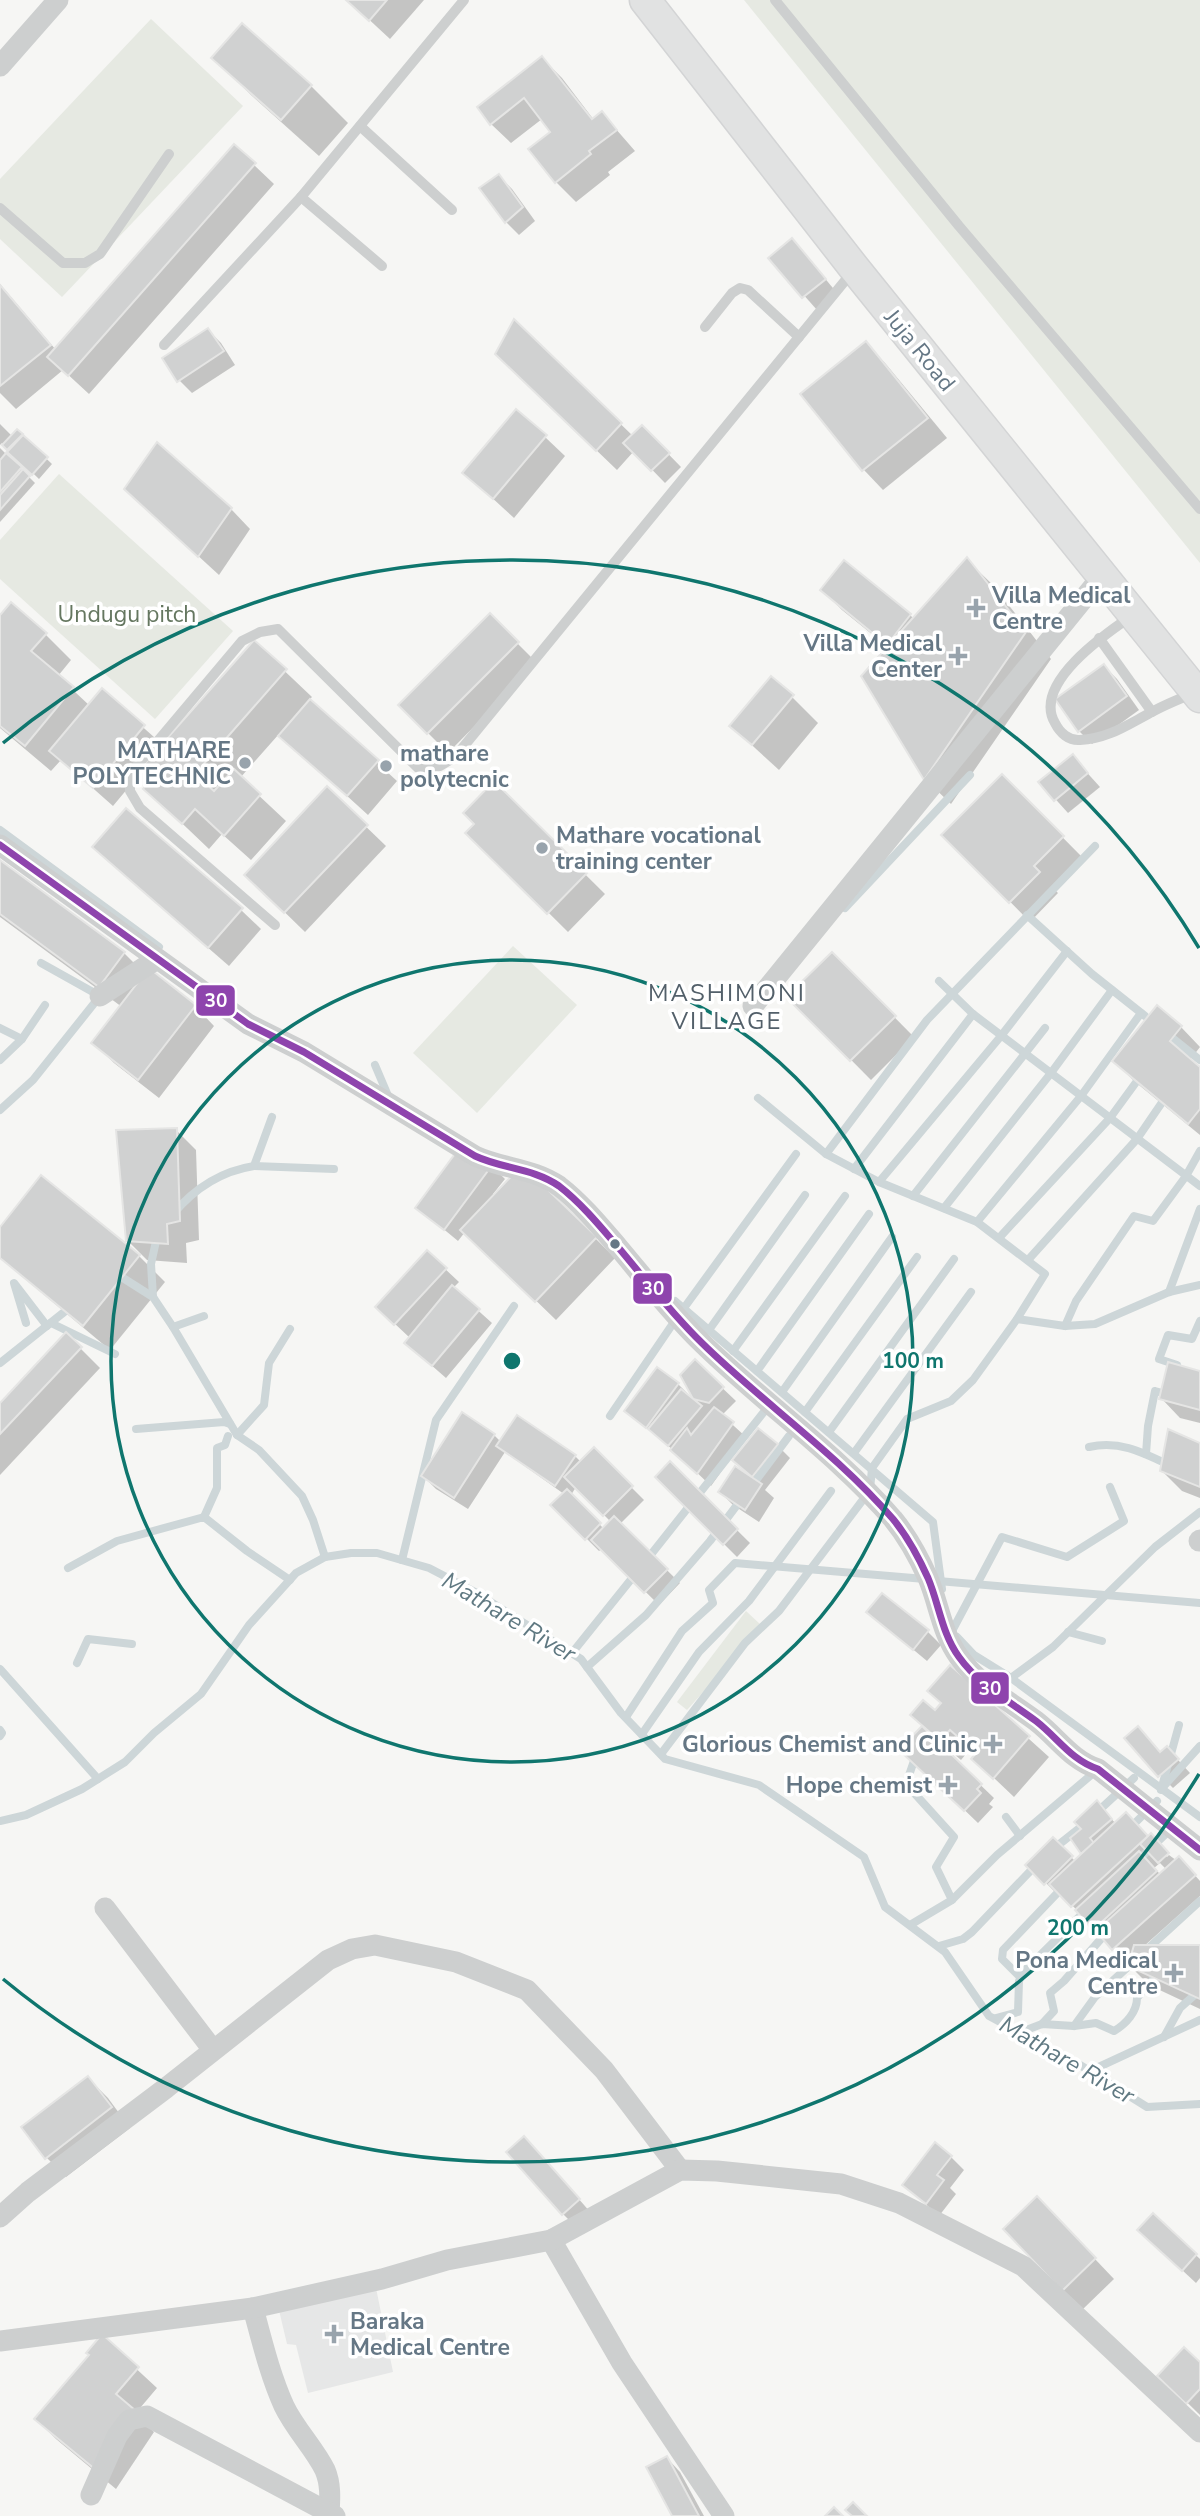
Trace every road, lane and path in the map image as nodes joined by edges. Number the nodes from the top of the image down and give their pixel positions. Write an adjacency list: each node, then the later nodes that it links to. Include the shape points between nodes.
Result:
1 (58, 0): 5 (street)
2 (464, 0): 6 (lane)
3 (645, 0): 12 (main road, Juja Road)
4 (775, 0): 16 (lane, via 959,226)
5 (0, 66)
6 (360, 126): 8 (lane); 10 (lane)
7 (169, 154): 9 (lane, via 100,254 85,263 63,263)
8 (301, 197): 11 (lane); 15 (lane)
9 (0, 208)
10 (452, 210)
11 (382, 266)
12 (855, 269): 14 (lane); 17 (main road, Juja Road)
13 (705, 327): 14 (lane, via 740,288 748,290)
14 (799, 337): 23 (lane, via 455,757 440,766 418,768 278,629 242,641 130,774 130,791 140,808)
15 (164, 345)
16 (1200, 509)
17 (1102, 576): 18 (main road, Juja Road); 26 (street)
18 (1133, 615): 19 (lane); 20 (main road, Juja Road)
19 (1099, 638): 21 (lane); 21 (lane, via 1052,693 1049,709 1060,731 1072,740 1095,738 1113,734)
20 (1198, 694): 21 (lane)
21 (1152, 712)
22 (0, 845): 24 (street)
23 (275, 925)
24 (157, 959): 25 (street); 27 (street, via 248,1024 304,1052 475,1156 533,1171 559,1186 702,1343 894,1521 913,1548 958,1656 981,1682 1038,1723 1082,1764 1098,1769)
25 (100, 996)
26 (753, 1006)
27 (1200, 1850)
28 (105, 1908): 29 (street)
29 (213, 2050): 30 (street, via 328,1960 352,1949 375,1945 456,1962 527,1990 604,2070); 31 (street)
30 (680, 2170): 32 (street); 35 (street, via 841,2185 899,2203 956,2230 1023,2266)
31 (0, 2217)
32 (551, 2240): 33 (street, via 447,2260); 38 (street, via 622,2363)
33 (253, 2308): 34 (street); 37 (street, via 284,2405 325,2470)
34 (0, 2341)
35 (1200, 2432)
36 (91, 2495): 37 (street, via 117,2436 129,2420 147,2416)
37 (332, 2515)
38 (724, 2516)

